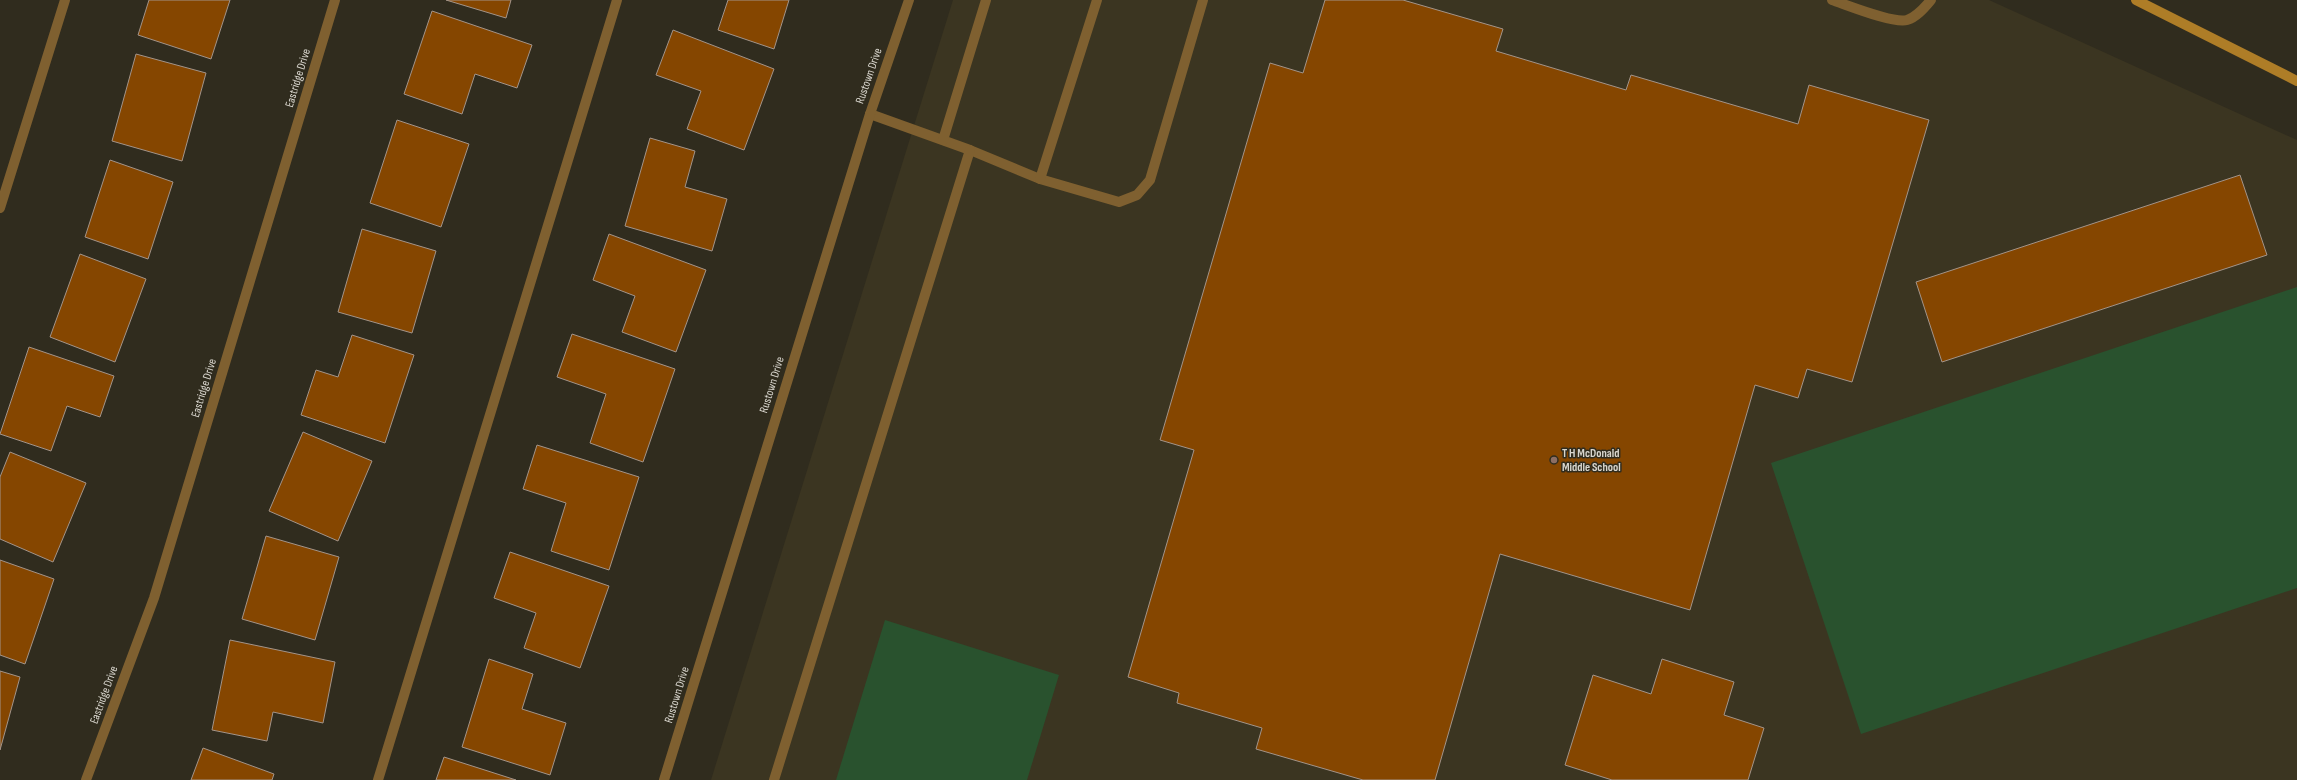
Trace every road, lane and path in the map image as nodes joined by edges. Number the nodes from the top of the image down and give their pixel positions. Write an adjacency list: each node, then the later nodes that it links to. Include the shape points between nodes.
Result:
1 (65, 0): 16 (street)
2 (336, 0): 17 (street, Eastridge Drive, via 154,598)
3 (617, 0): 18 (street)
4 (909, 0): 12 (street, Rustown Drive)
5 (986, 0): 13 (street)
6 (1097, 0): 15 (street)
7 (1203, 0): 15 (street, via 1150,180 1137,195 1119,202)
8 (1832, 0): 9 (street, via 1884,17 1907,20)
9 (1931, 0)
10 (2136, 0): 11 (main road)
11 (2297, 81)
12 (870, 114): 13 (street); 19 (street, Rustown Drive)
13 (942, 140): 14 (street)
14 (970, 150): 15 (street); 20 (street)
15 (1040, 179)
16 (0, 208)
17 (86, 780)
18 (378, 780)
19 (664, 780)
20 (774, 780)

